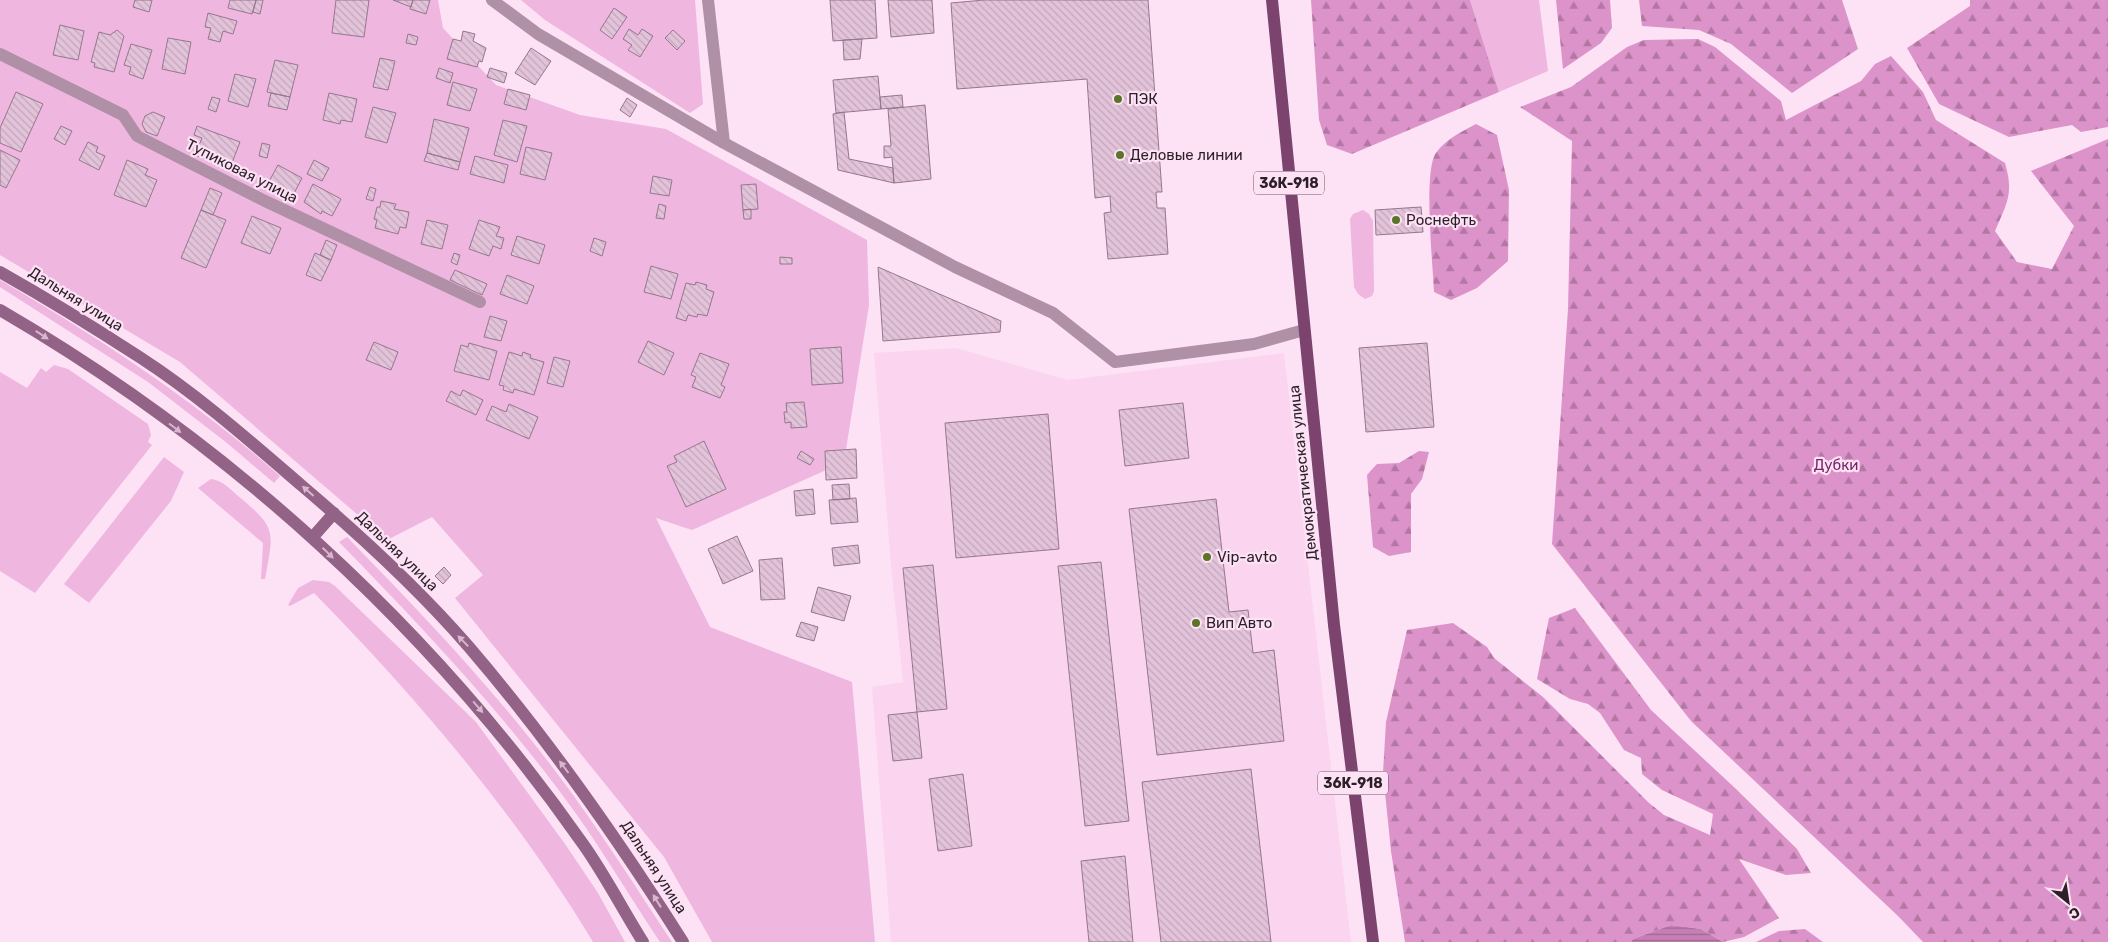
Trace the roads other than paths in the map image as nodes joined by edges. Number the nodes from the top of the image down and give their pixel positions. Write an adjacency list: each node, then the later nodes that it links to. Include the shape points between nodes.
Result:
1 (492, 0): 5 (street, via 546,39)
2 (708, 0): 5 (street)
3 (1272, 0): 9 (main road, Демократическая улица / 36К-918)
4 (0, 54): 7 (street, Тупиковая улица, via 122,115 137,136 265,201)
5 (724, 143): 9 (street, via 955,267 1053,313 1115,362 1254,344)
6 (0, 272): 10 (main road, Дальняя улица, one-way to 6, via 231,425 143,359)
7 (480, 302)
8 (0, 310): 11 (main road, one-way to 11, via 118,385 218,460)
9 (1304, 330): 14 (main road, Демократическая улица / 36К-918, via 1334,625)
10 (334, 513): 11 (main road); 13 (main road, Дальняя улица, one-way to 10, via 607,823 468,646)
11 (312, 538): 12 (main road, one-way to 12, via 394,615 488,719 584,846)
12 (642, 942)
13 (683, 942)
14 (1373, 942)

